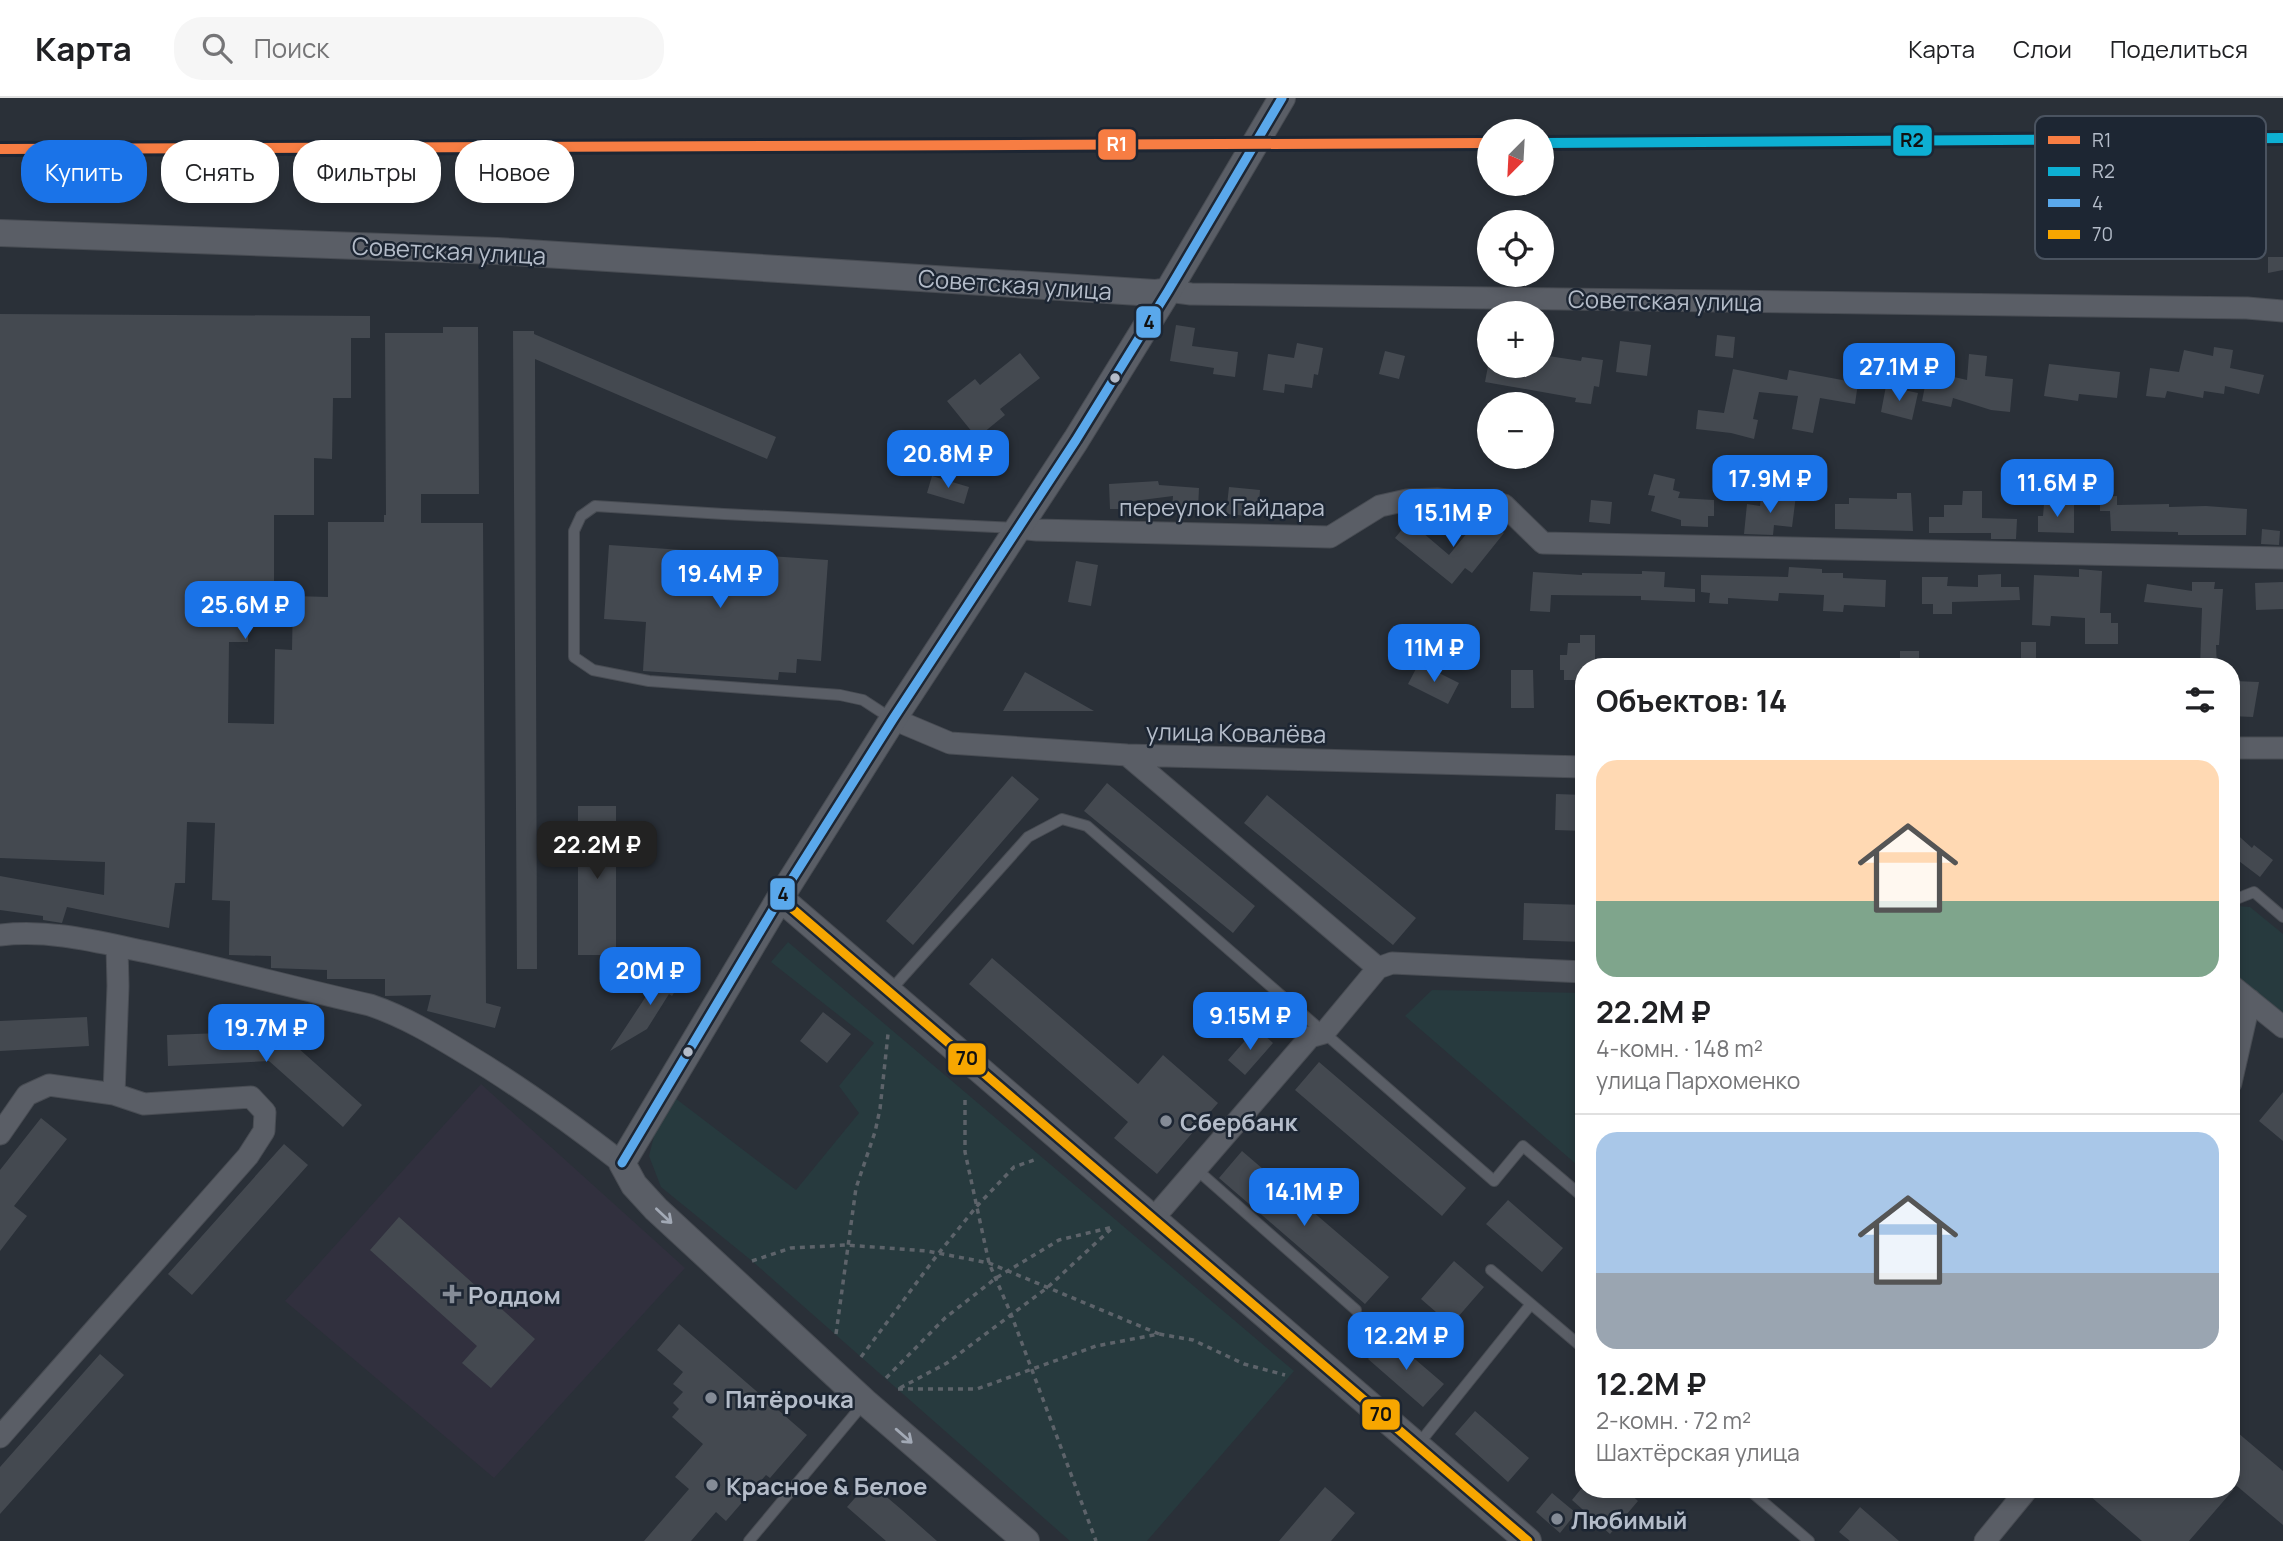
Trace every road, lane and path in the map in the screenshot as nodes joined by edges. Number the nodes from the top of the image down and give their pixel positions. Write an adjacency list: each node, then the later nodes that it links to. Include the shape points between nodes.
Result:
1 (1282, 98): 3 (street)
2 (0, 233): 3 (street, Советская улица, via 497,251)
3 (1168, 291): 4 (street, Советская улица); 5 (street)
4 (2283, 311)
5 (1018, 528): 6 (street, переулок Гайдара, via 1330,537 1380,506 1437,499 1504,505 1543,543); 7 (street); 7 (lane, via 595,506 582,516 574,531 574,657 593,670 649,681 840,695 863,700)
6 (2283, 558)
7 (893, 719): 10 (street, улица Ковалёва, via 950,743); 13 (street)
8 (2240, 748): 9 (street)
9 (2283, 748)
10 (1127, 755): 11 (street, улица Ковалёва); 17 (street)
11 (1575, 767)
12 (2240, 897): 14 (lane, via 2254,892)
13 (780, 898): 19 (street); 30 (street)
14 (2283, 917)
15 (0, 935): 16 (street, via 58,934)
16 (117, 946): 26 (street); 30 (street, via 392,1013 505,1077)
17 (1378, 968): 18 (street, via 1392,963); 24 (street)
18 (1575, 972)
19 (889, 992): 24 (lane, via 1028,837 1062,819 1087,826); 34 (street)
20 (2240, 992): 21 (street)
21 (2250, 1000): 22 (street); 23 (street)
22 (2283, 1027)
23 (2240, 1031)
24 (1324, 1033): 31 (street, via 1310,1037); 32 (lane, via 1493,1181 1523,1146)
25 (888, 1034): 35 (path, via 880,1109 856,1188)
26 (114, 1094): 28 (street, via 49,1085 27,1095); 54 (street, via 144,1104 251,1097 265,1112 264,1131 248,1156)
27 (965, 1100): 33 (path, via 965,1153)
28 (0, 1134)
29 (1034, 1160): 33 (path, via 1014,1167)
30 (622, 1163): 53 (street, one-way to 53, via 656,1209)
31 (1196, 1169): 34 (street); 44 (lane)
32 (1575, 1190)
33 (977, 1206): 36 (path); 38 (path)
34 (1153, 1219): 55 (street)
35 (848, 1245): 36 (path); 37 (path, via 791,1248); 47 (path)
36 (939, 1254): 38 (path); 49 (path)
37 (752, 1261)
38 (989, 1262): 40 (path); 41 (path)
39 (1491, 1270): 43 (lane)
40 (1010, 1271): 41 (path); 42 (path); 42 (path, via 1059,1240 1113,1227)
41 (996, 1279): 45 (path); 52 (path, via 944,1318)
42 (1048, 1287): 45 (path); 46 (path)
43 (1531, 1304): 48 (lane); 55 (lane)
44 (1356, 1310)
45 (1011, 1314): 50 (path); 50 (path, via 947,1363 898,1389 977,1389)
46 (1159, 1334): 50 (path, via 1096,1346); 51 (path, via 1193,1340 1244,1364)
47 (836, 1335)
48 (1575, 1341)
49 (861, 1357)
50 (1032, 1370): 60 (path)
51 (1285, 1375)
52 (886, 1378)
53 (865, 1402): 58 (lane); 59 (street, one-way to 59)
54 (0, 1437)
55 (1418, 1446): 61 (street)
56 (1759, 1498): 62 (lane)
57 (2020, 1498): 63 (street)
58 (750, 1541)
59 (1026, 1541)
60 (1096, 1541)
61 (1528, 1541)
62 (1809, 1541)
63 (1985, 1541)

